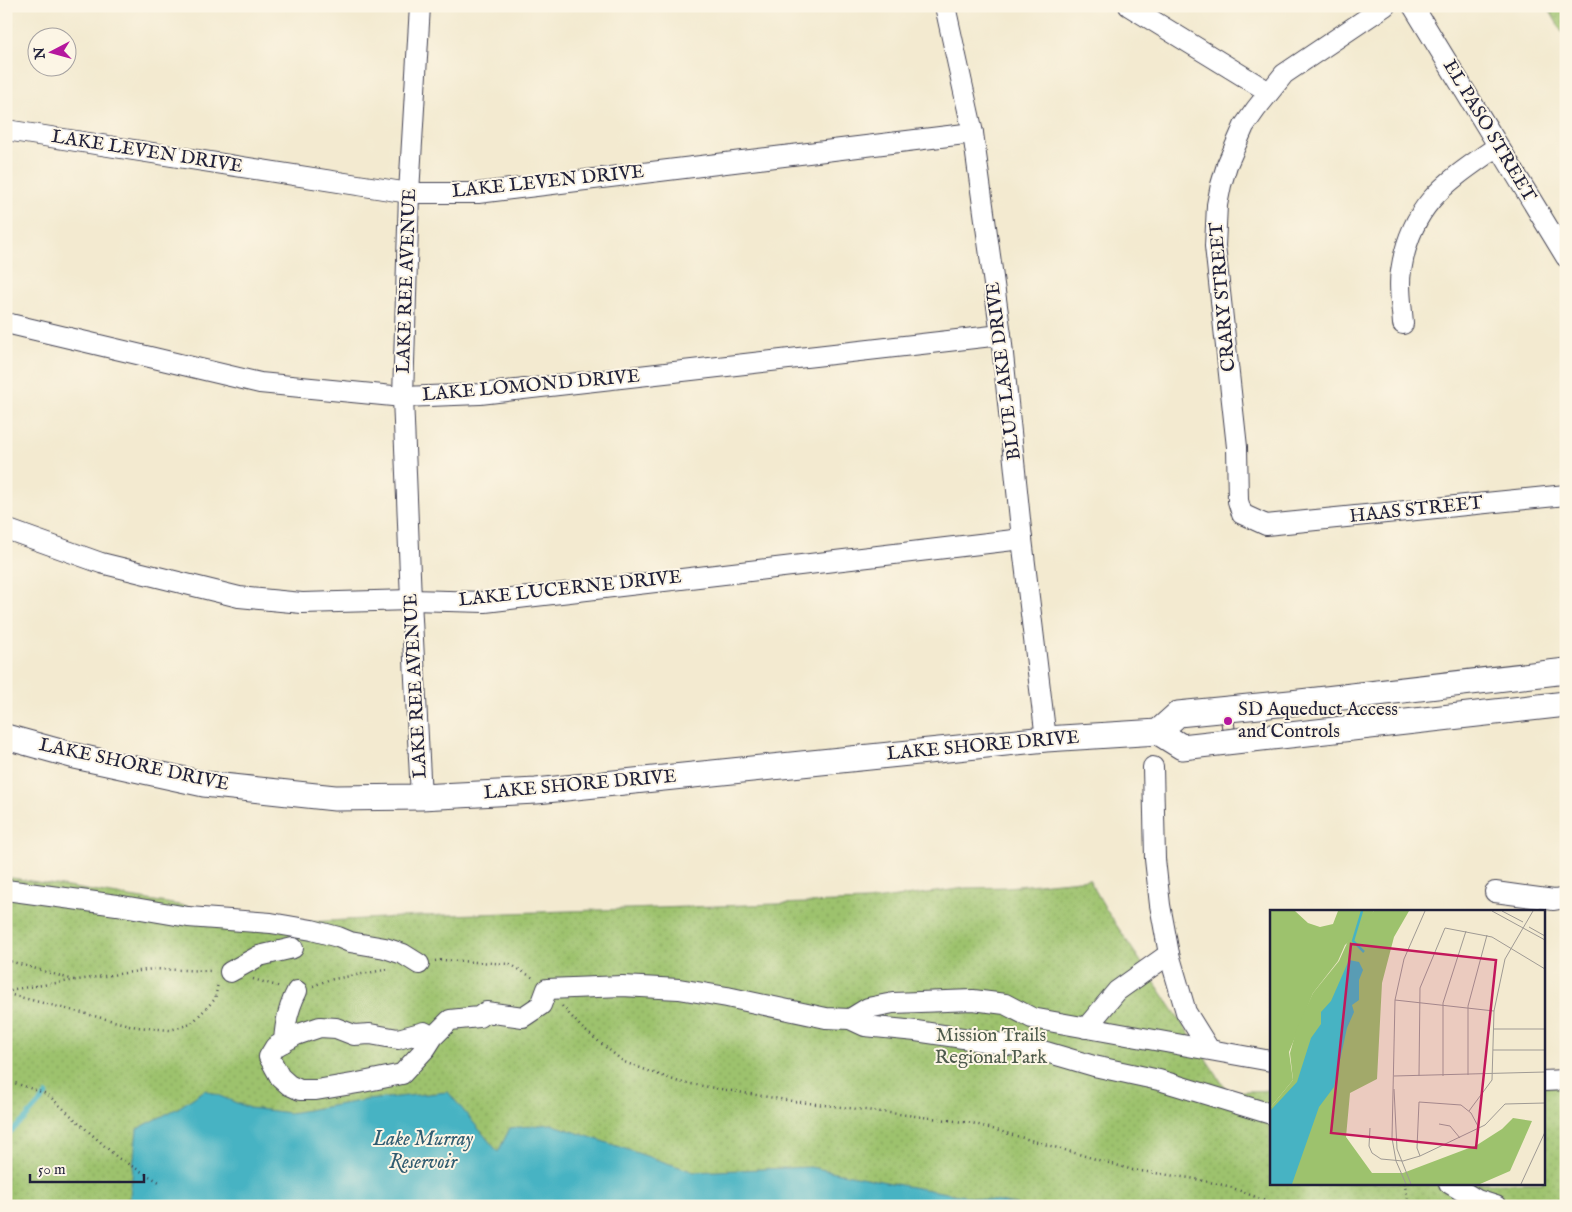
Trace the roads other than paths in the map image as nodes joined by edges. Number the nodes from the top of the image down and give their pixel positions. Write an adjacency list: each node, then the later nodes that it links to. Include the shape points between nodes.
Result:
1 (420, 6): 10 (street, LAKE REE AVENUE)
2 (945, 6): 8 (street, BLUE LAKE DRIVE)
3 (1129, 6): 6 (street)
4 (1385, 6): 6 (street, CRARY STREET, via 1284,74)
5 (1413, 6): 9 (street, EL PASO STREET)
6 (1269, 92): 17 (street, CRARY STREET, via 1244,126 1230,158 1221,185 1215,246 1237,448 1238,501 1242,514)
7 (6, 130): 10 (street, LAKE LEVEN DRIVE)
8 (973, 133): 10 (street, LAKE LEVEN DRIVE, via 478,193); 14 (street, BLUE LAKE DRIVE)
9 (1498, 146): 11 (street, EL PASO STREET); 13 (street, via 1446,183 1425,206 1409,234 1400,272)
10 (409, 193): 15 (street, LAKE REE AVENUE)
11 (1566, 257)
12 (6, 323): 15 (street, LAKE LOMOND DRIVE, via 260,382)
13 (1403, 324)
14 (1001, 335): 15 (street, LAKE LOMOND DRIVE, via 480,394); 19 (street, BLUE LAKE DRIVE)
15 (403, 397): 20 (street, LAKE REE AVENUE)
16 (1566, 495): 17 (street, HAAS STREET)
17 (1266, 524)
18 (6, 529): 20 (street, LAKE LUCERNE DRIVE, via 101,563 238,597 302,603)
19 (1022, 538): 20 (street, LAKE LUCERNE DRIVE, via 485,602); 25 (street, BLUE LAKE DRIVE)
20 (411, 600): 27 (street, LAKE REE AVENUE)
21 (1566, 671): 23 (main road, via 1178,714)
22 (1566, 704): 23 (main road, via 1182,747)
23 (1158, 732): 25 (main road, LAKE SHORE DRIVE)
24 (6, 737): 27 (main road, LAKE SHORE DRIVE, via 75,756 204,784 335,798)
25 (1046, 739): 27 (main road, LAKE SHORE DRIVE, via 544,790)
26 (1153, 767): 32 (street, via 1155,859)
27 (421, 797)
28 (6, 890): 33 (street, via 188,917 271,923 312,930 350,942 385,948)
29 (1495, 892): 30 (street, via 1554,900)
30 (1566, 898)
31 (293, 948): 34 (street, via 260,956)
32 (1168, 954): 37 (street, via 1116,991); 40 (street, via 1186,1012)
33 (419, 964)
34 (225, 972)
35 (297, 991): 39 (street, via 289,1006)
36 (850, 1019): 37 (street, via 868,1008 973,1000 1005,1004 1032,1018); 38 (street, via 826,1018 679,989 622,986 547,989 541,1005 523,1017 486,1012 479,1017 450,1020); 44 (street, via 864,1026 1036,1050 1159,1080)
37 (1086, 1028): 40 (street)
38 (433, 1037): 39 (street, via 424,1032 398,1039 370,1034 354,1036 336,1028 320,1027); 39 (street, via 402,1074 316,1090 300,1090 280,1077 269,1057 275,1047)
39 (284, 1042)
40 (1208, 1049): 41 (street)
41 (1270, 1061)
42 (1566, 1080): 43 (street)
43 (1544, 1081)
44 (1270, 1114)
45 (1451, 1184): 46 (street, via 1477,1200)
46 (1496, 1206)

